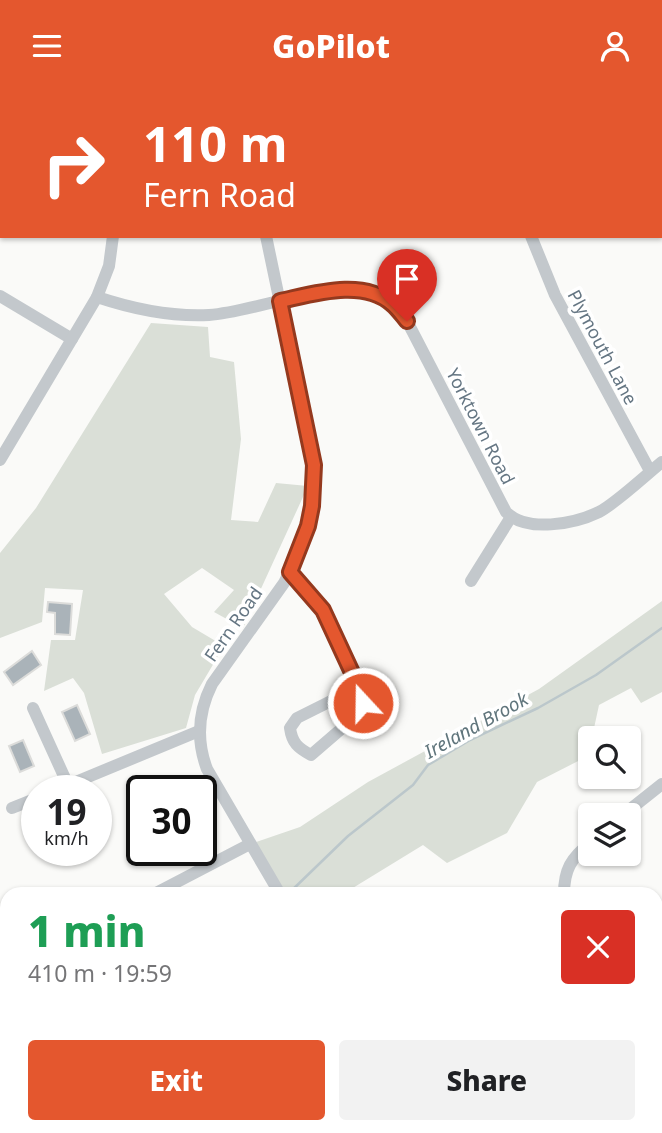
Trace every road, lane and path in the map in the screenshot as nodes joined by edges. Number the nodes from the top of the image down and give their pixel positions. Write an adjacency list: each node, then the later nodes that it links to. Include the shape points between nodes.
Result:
1 (113, 238): 5 (street, via 109,266)
2 (266, 238): 6 (street, Fern Road)
3 (532, 238): 10 (street, Plymouth Lane, via 555,295)
4 (0, 296): 7 (street)
5 (97, 297): 6 (street, Yorktown Road, via 179,315 236,312); 7 (street)
6 (280, 301): 11 (street, Yorktown Road, via 344,289 391,303 407,321); 12 (street, Fern Road, via 314,465 308,526)
7 (72, 339): 8 (street)
8 (0, 460)
9 (662, 462): 10 (street)
10 (650, 471): 11 (street, via 600,512 543,524)
11 (511, 517): 13 (street)
12 (290, 572): 14 (street, via 323,610); 16 (street, Fern Road, via 212,684)
13 (471, 581)
14 (352, 672): 14 (street, via 361,692 362,711 311,755 300,749 291,740 290,728 297,717 333,700)
15 (33, 708): 17 (street)
16 (199, 731): 18 (street); 23 (street, Fern Road, via 207,769)
17 (63, 775)
18 (92, 775)
19 (662, 784): 20 (street)
20 (638, 803)
21 (21, 804): 22 (street)
22 (12, 808)
23 (250, 843): 25 (street); 26 (street, Fern Road)
24 (578, 852): 27 (street, via 565,874)
25 (167, 887)
26 (276, 887)
27 (564, 887)

